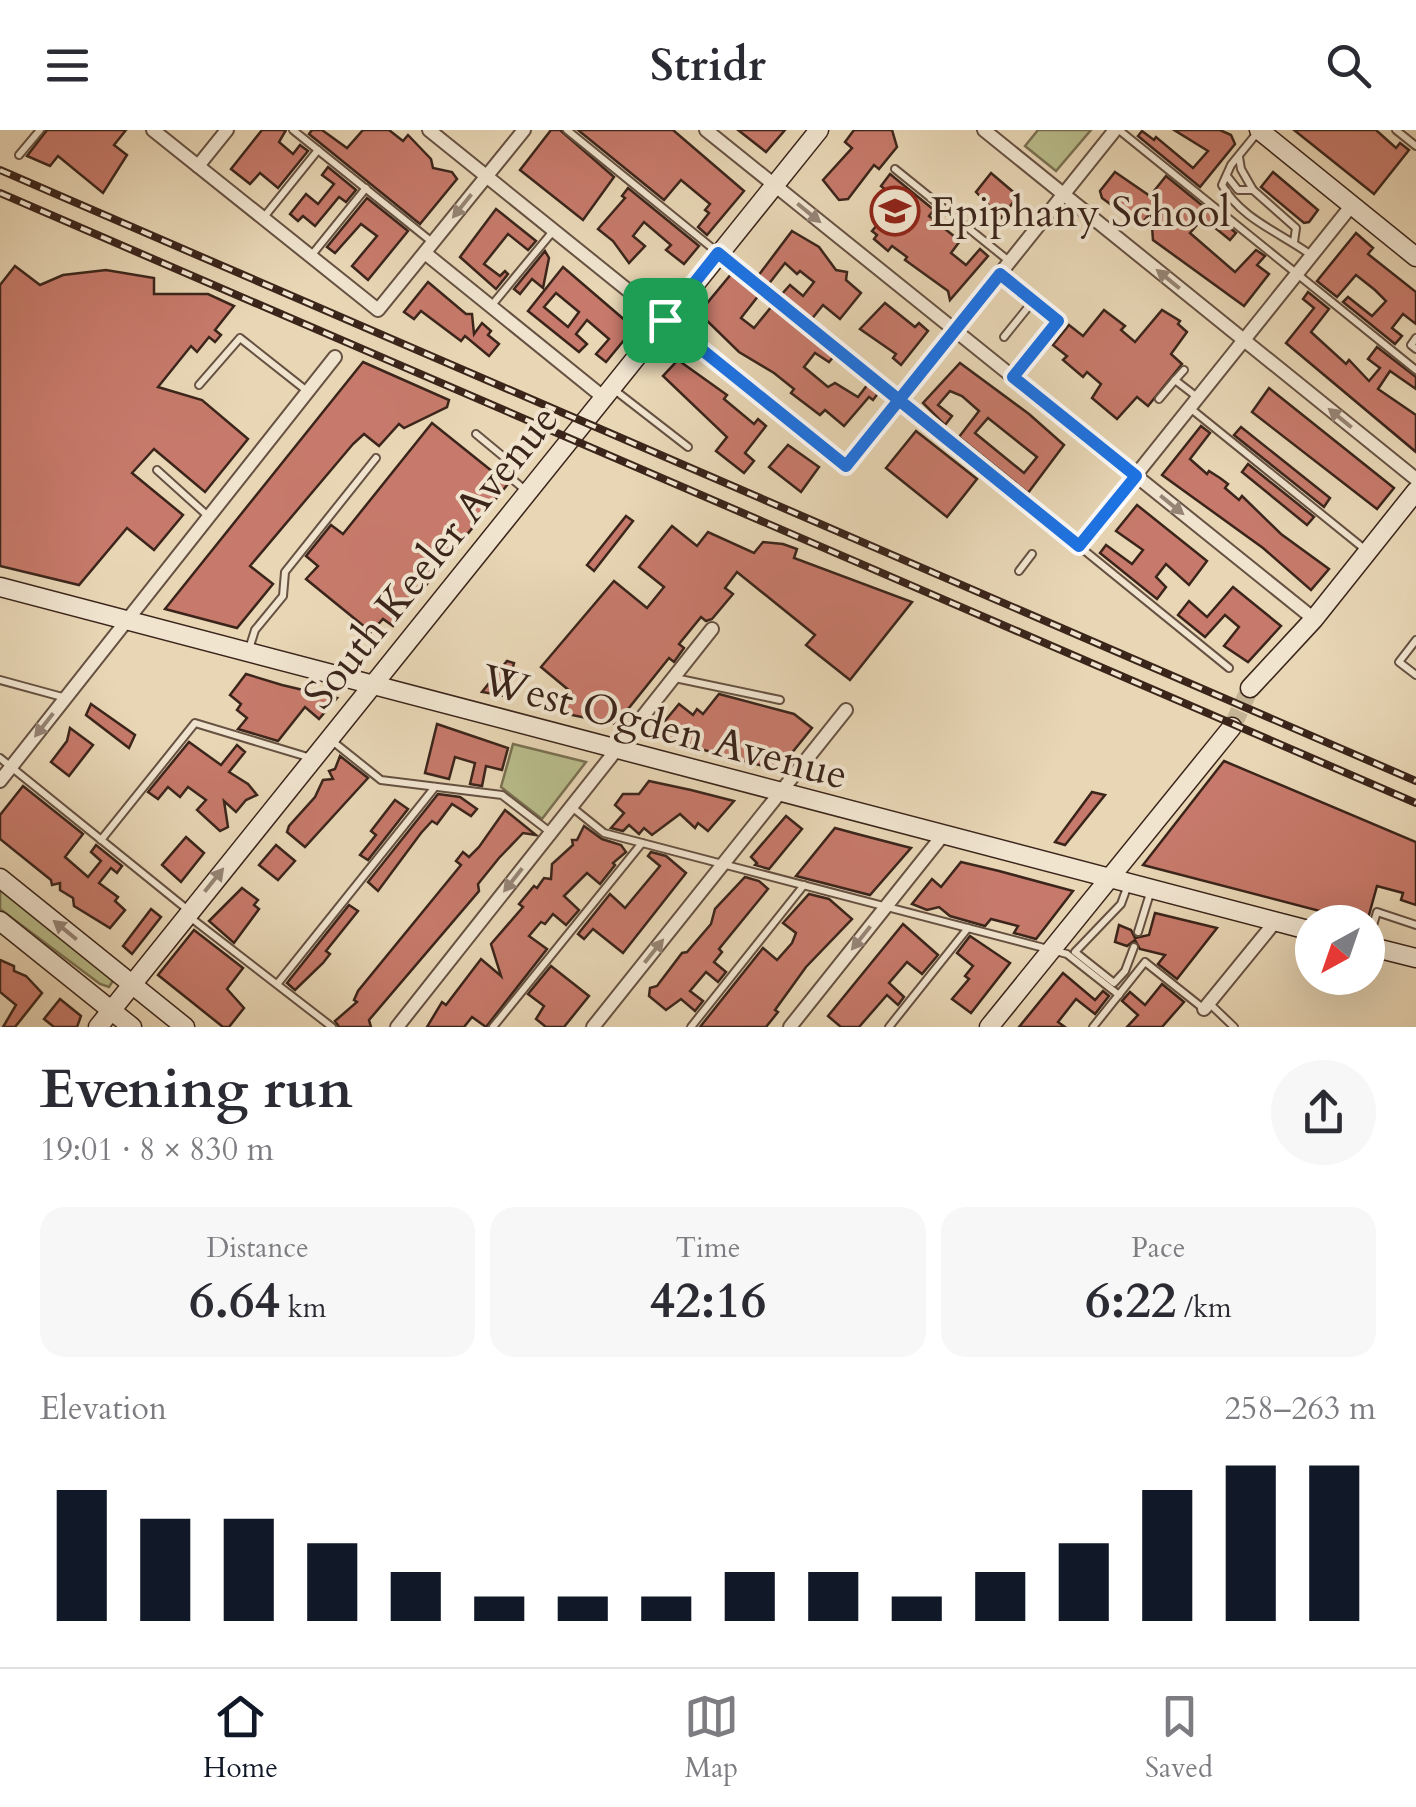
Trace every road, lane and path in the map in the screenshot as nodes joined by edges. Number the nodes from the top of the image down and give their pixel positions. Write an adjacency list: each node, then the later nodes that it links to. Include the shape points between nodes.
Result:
1 (40, 130): 16 (lane)
2 (153, 130): 18 (street)
3 (227, 130): 18 (street)
4 (293, 130): 15 (lane)
5 (429, 130): 21 (street)
6 (524, 130): 21 (street)
7 (567, 130): 31 (lane)
8 (819, 130): 22 (main road, South Keeler Avenue)
9 (984, 130): 25 (street)
10 (1117, 130): 25 (street); 36 (lane)
11 (1396, 130): 14 (lane)
12 (708, 131): 22 (street)
13 (1262, 131): 17 (lane); 26 (main road)
14 (1416, 146)
15 (318, 150): 23 (lane); 27 (lane)
16 (20, 156)
17 (1238, 156): 20 (lane); 24 (lane)
18 (198, 166): 27 (street)
19 (895, 170): 35 (lane)
20 (1226, 175): 24 (lane, via 1238,190); 29 (lane, via 1228,195 1272,233)
21 (486, 176): 28 (street); 30 (street, one-way to 30)
22 (774, 185): 31 (main road, South Keeler Avenue); 40 (street, one-way to 40)
23 (366, 188): 30 (lane); 32 (lane)
24 (1253, 190): 29 (lane, via 1296,228)
25 (1064, 194): 35 (street); 43 (street, one-way to 25)
26 (1352, 205): 33 (street); 34 (main road)
27 (263, 218): 32 (street)
28 (554, 230): 38 (lane); 39 (street)
29 (1294, 242): 33 (lane)
30 (429, 248): 32 (street, via 378,310); 38 (street)
31 (718, 253): 39 (main road, South Keeler Avenue); 54 (lane)
32 (310, 256)
33 (1312, 256): 36 (street)
34 (1416, 257)
35 (1005, 268): 37 (lane); 40 (street)
36 (1297, 274): 43 (street); 47 (lane)
37 (1034, 300): 41 (lane); 48 (lane, via 1058,321)
38 (492, 306): 52 (street)
39 (665, 320): 52 (main road, South Keeler Avenue); 54 (street, via 846,466)
40 (955, 330): 48 (street); 54 (street)
41 (1004, 337)
42 (1416, 338): 44 (lane)
43 (1244, 340): 55 (street); 61 (street, one-way to 43)
44 (1416, 349)
45 (335, 357): 51 (street)
46 (1184, 370): 49 (lane)
47 (1416, 370)
48 (1013, 377): 60 (street)
49 (1175, 380): 53 (lane); 55 (lane)
50 (199, 386): 51 (lane, via 240,338)
51 (308, 392): 64 (street)
52 (607, 392): 57 (lane); 62 (main road, South Keeler Avenue)
53 (1159, 398)
54 (899, 400): 65 (lane)
55 (1194, 403): 60 (street); 66 (lane)
56 (476, 434): 62 (lane, via 511,463 504,472)
57 (688, 447)
58 (376, 458): 74 (lane, via 285,572 282,596 255,630)
59 (157, 470): 64 (lane)
60 (1136, 476): 65 (street); 70 (street, one-way to 70)
61 (1416, 479)
62 (526, 491): 79 (main road, South Keeler Avenue)
63 (1416, 491): 66 (main road)
64 (209, 516): 71 (street)
65 (1079, 546): 75 (lane)
66 (1368, 552): 70 (main road)
67 (1032, 554): 68 (lane)
68 (1019, 570)
69 (0, 588): 71 (main road, West Ogden Avenue)
70 (1314, 619): 80 (main road)
71 (126, 621): 74 (main road, West Ogden Avenue); 81 (street)
72 (712, 629): 77 (street)
73 (1416, 640): 76 (lane, via 1399,662)
74 (248, 652): 79 (main road, West Ogden Avenue)
75 (1228, 668)
76 (1416, 675)
77 (675, 678): 82 (lane); 86 (street)
78 (0, 680): 81 (lane)
79 (373, 686): 85 (main road, South Keeler Avenue); 86 (main road, West Ogden Avenue)
80 (1250, 688)
81 (66, 698): 88 (street, one-way to 88)
82 (780, 700)
83 (846, 710): 91 (street)
84 (1232, 727): 99 (main road)
85 (329, 738): 87 (main road, South Keeler Avenue); 90 (lane, via 380,780)
86 (618, 749): 91 (main road, West Ogden Avenue); 92 (street)
87 (312, 758): 95 (lane, via 194,724); 104 (main road, South Keeler Avenue, one-way to 87)
88 (6, 763): 89 (street); 95 (lane)
89 (0, 781)
90 (435, 787): 93 (lane, via 502,795); 117 (lane)
91 (780, 792): 94 (main road, West Ogden Avenue); 97 (street)
92 (572, 807): 93 (street); 96 (lane, via 604,833)
93 (551, 833): 125 (street, one-way to 125)
94 (944, 835): 99 (main road, West Ogden Avenue); 103 (street)
95 (101, 840): 104 (lane)
96 (642, 842): 97 (lane); 126 (lane)
97 (722, 864): 101 (lane); 127 (street, one-way to 97)
98 (0, 878): 116 (main road, one-way to 98)
99 (1108, 878): 100 (main road, West Ogden Avenue); 114 (main road)
100 (1128, 883): 102 (main road, West Ogden Avenue); 112 (lane, via 1121,904 1075,952 1114,983)
101 (804, 885): 103 (lane); 128 (lane)
102 (1151, 889): 107 (main road, West Ogden Avenue); 111 (lane)
103 (886, 907): 110 (lane); 129 (street, one-way to 129)
104 (188, 913): 116 (main road, South Keeler Avenue); 117 (lane)
105 (1385, 915): 108 (lane)
106 (0, 921): 120 (main road)
107 (1275, 922): 109 (main road, West Ogden Avenue); 119 (street)
108 (1416, 925)
109 (1295, 927)
110 (968, 928): 114 (lane); 130 (lane)
111 (1138, 932)
112 (1134, 948)
113 (1385, 949): 115 (main road)
114 (1050, 950): 118 (lane, via 1069,955); 131 (main road)
115 (1416, 958)
116 (130, 983): 120 (main road, South Keeler Avenue); 123 (main road)
117 (278, 983): 124 (lane)
118 (1119, 995): 119 (lane, via 1146,962); 132 (lane)
119 (1206, 1006): 133 (lane)
120 (112, 1010): 121 (main road, South Keeler Avenue); 122 (main road)
121 (98, 1027)
122 (132, 1027)
123 (185, 1027)
124 (332, 1027)
125 (397, 1027)
126 (493, 1027)
127 (593, 1027)
128 (692, 1027)
129 (790, 1027)
130 (889, 1027)
131 (989, 1027)
132 (1093, 1027)
133 (1234, 1027)

